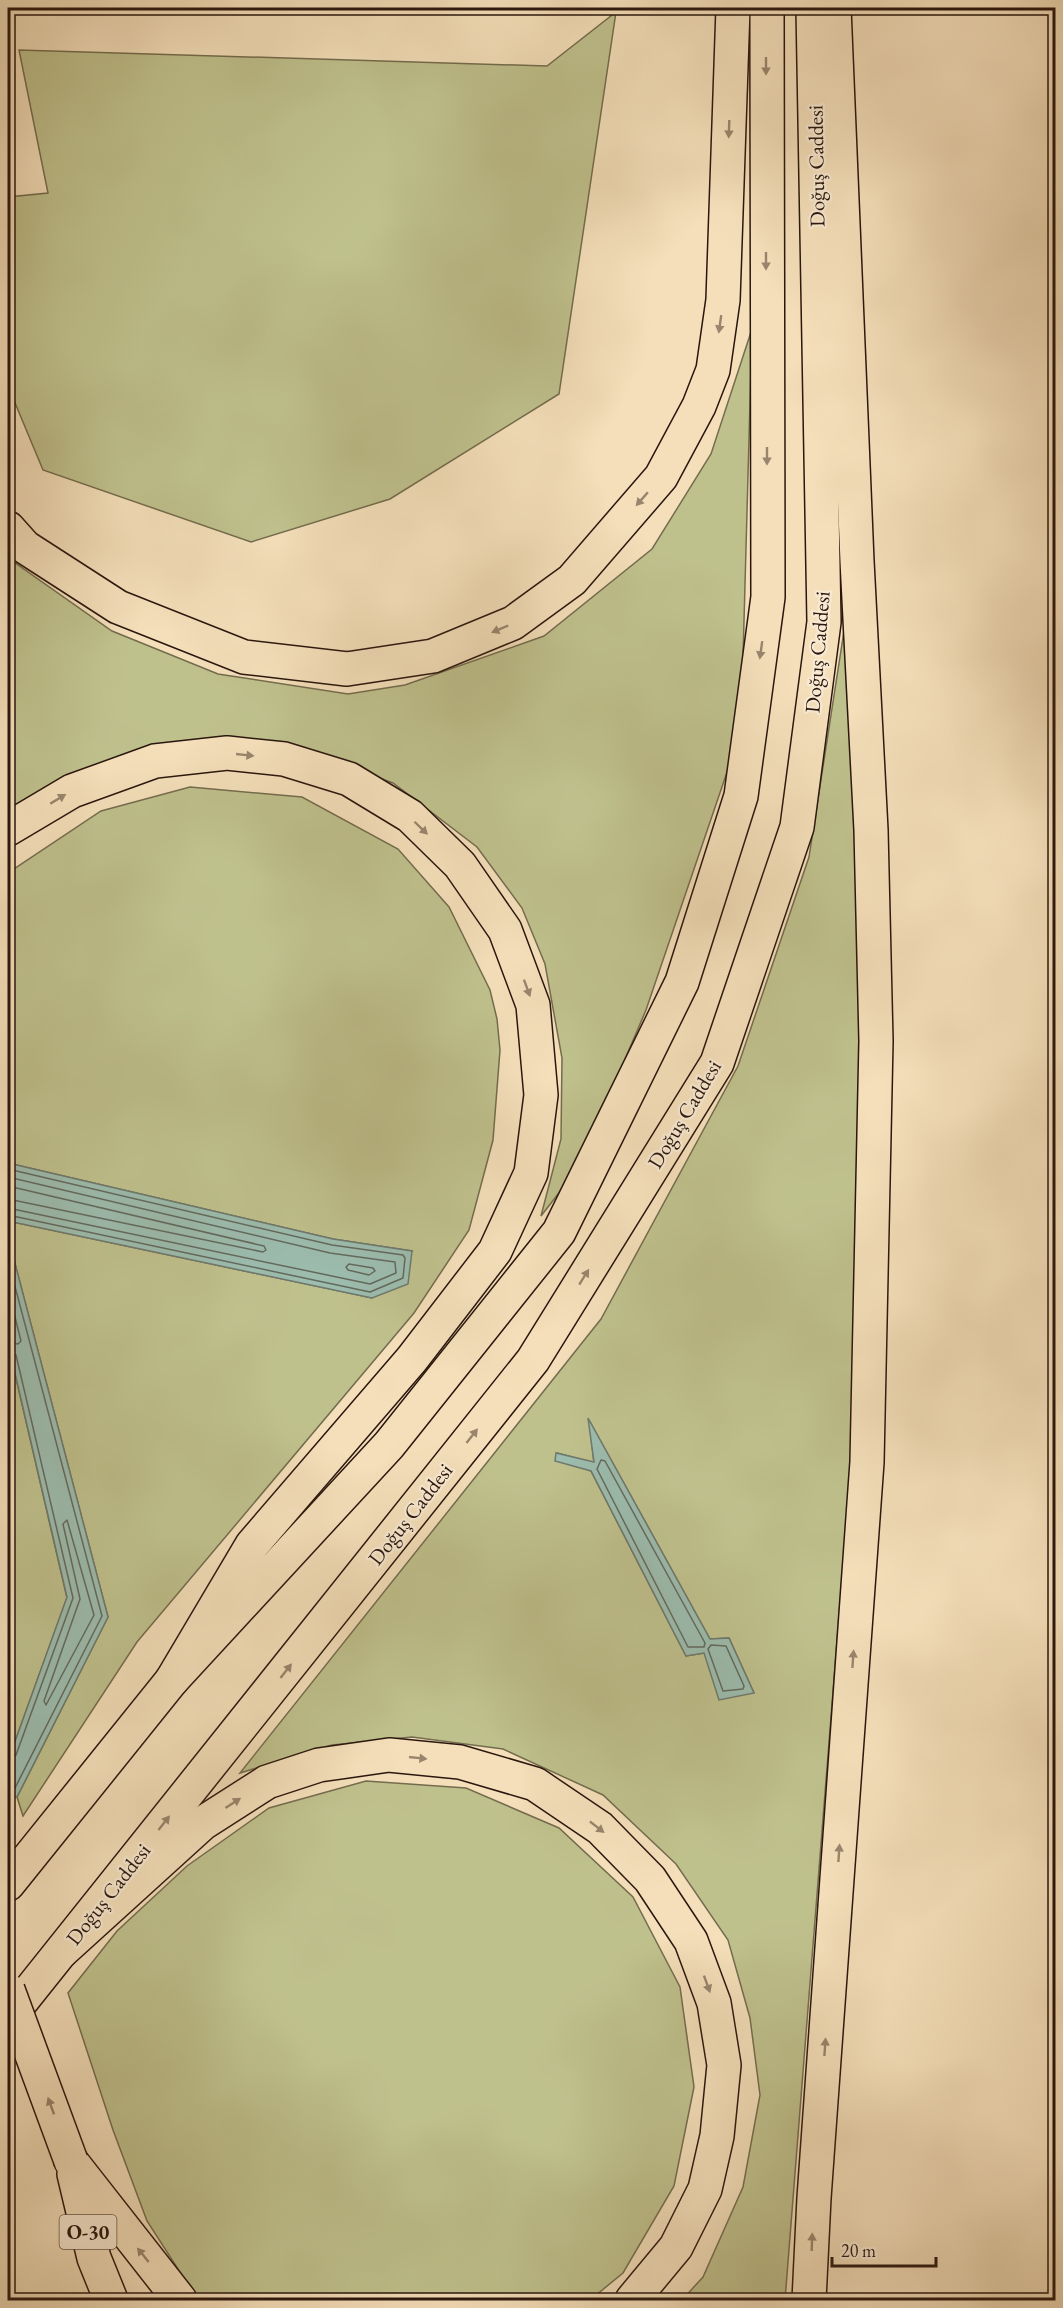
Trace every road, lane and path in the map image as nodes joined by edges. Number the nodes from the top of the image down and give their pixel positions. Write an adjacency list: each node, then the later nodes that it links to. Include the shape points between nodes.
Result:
1 (733, 8): 5 (main road, one-way to 5, via 723,300 713,370 662,477 572,580 513,623 433,656 347,669 244,657 118,607 25,547)
2 (766, 8): 7 (main road, one-way to 7, via 768,597 741,796 682,982 560,1232 388,1445)
3 (813, 8): 9 (main road, Doğuş Caddesi, one-way to 3, via 533,1360 717,1063 797,827 824,622)
4 (834, 8): 16 (main road, one-way to 4, via 867,1462 876,1041 872,830)
5 (8, 528)
6 (8, 829): 7 (main road, one-way to 7, via 72,791 155,761 227,753 284,759 349,778 410,816 460,865 505,930 533,1005 540,1095 531,1173 495,1251 412,1359 252,1545)
7 (172, 1680): 8 (main road)
8 (8, 1884)
9 (62, 1951): 11 (main road, Doğuş Caddesi); 15 (main road, one-way to 15, via 203,1823 267,1782 319,1765 389,1755 460,1762 536,1784 600,1828 650,1879 691,1941 714,2003 724,2065 717,2136 705,2189 676,2247)
10 (8, 1990): 12 (main road, O-30, one-way to 10, bridge)
11 (8, 2018)
12 (71, 2161): 13 (main road, O-30, via 94,2258); 14 (main road, one-way to 12)
13 (111, 2301)
14 (180, 2301)
15 (632, 2301)
16 (809, 2301)

